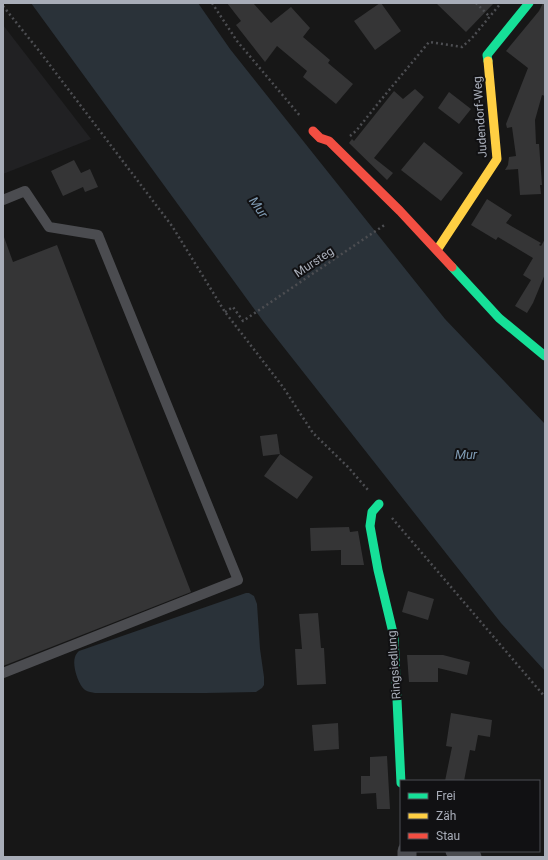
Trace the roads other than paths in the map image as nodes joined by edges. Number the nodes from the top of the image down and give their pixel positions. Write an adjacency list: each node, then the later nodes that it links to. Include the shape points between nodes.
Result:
1 (525, 5): 4 (street, Judendorf-Weg, via 487,55 497,159)
2 (313, 131): 4 (street, via 320,138 329,141)
3 (3, 200): 7 (lane, via 25,191 49,227 98,235 238,580)
4 (437, 250): 5 (street, via 499,318)
5 (545, 356)
6 (379, 504): 8 (street, Ringsiedlung, via 372,512 370,526 394,637)
7 (3, 673)
8 (401, 780)
9 (458, 852): 10 (street)
10 (472, 857)

